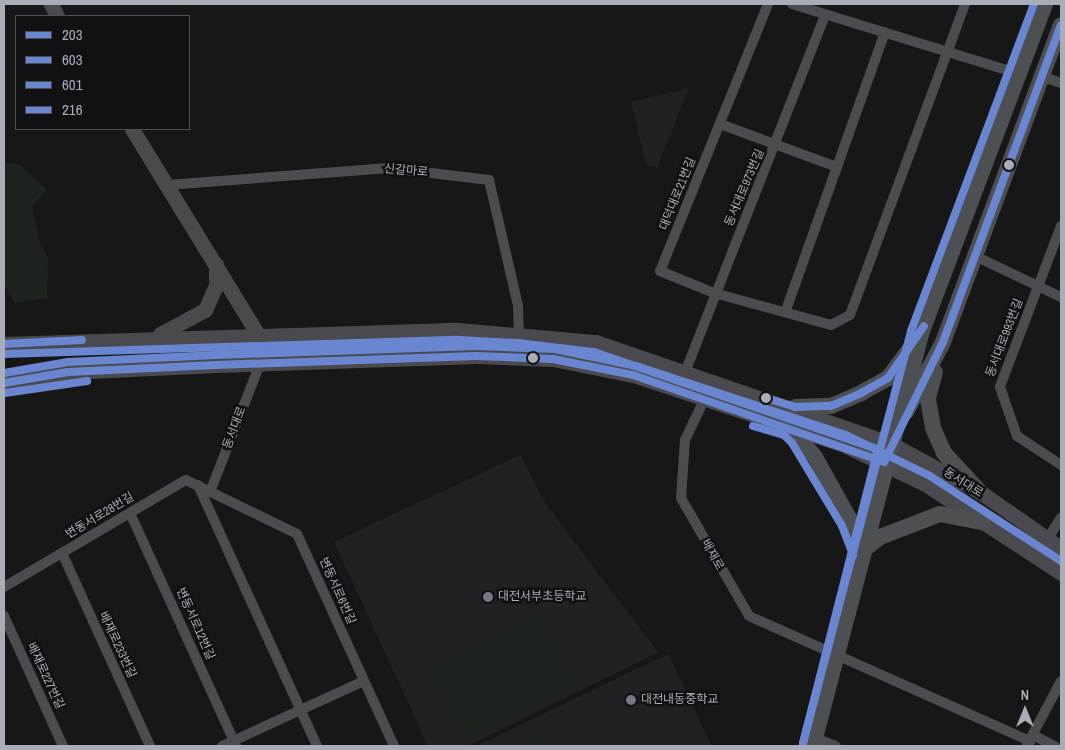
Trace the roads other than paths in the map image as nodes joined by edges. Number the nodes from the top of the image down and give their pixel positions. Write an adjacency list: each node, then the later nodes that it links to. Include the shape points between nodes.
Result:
1 (50, 4): 6 (street)
2 (768, 4): 14 (street, 대덕대로21번길)
3 (792, 4): 7 (street)
4 (965, 4): 10 (street, 대덕대로21번길)
5 (1045, 4): 11 (main road)
6 (56, 15)
7 (825, 15): 9 (street); 16 (street, 동서대로973번길)
8 (1061, 25): 12 (main road)
9 (885, 32): 10 (street); 17 (street)
10 (947, 48): 11 (street); 25 (street, 대덕대로21번길, via 850,315 831,325)
11 (1019, 74): 27 (main road)
12 (1043, 77): 13 (street); 20 (main road)
13 (1061, 83)
14 (720, 124): 16 (street); 23 (street, 대덕대로21번길, via 660,271)
15 (133, 130): 18 (street)
16 (777, 145): 17 (street); 23 (street, 동서대로973번길)
17 (837, 167): 25 (street)
18 (167, 185): 21 (street); 26 (street, 신갈마로, via 389,168 489,180 518,306)
19 (1061, 226): 22 (street, 동서대로993번길)
20 (975, 256): 22 (street); 30 (main road)
21 (216, 263): 28 (street); 29 (street, via 216,285 205,310)
22 (1039, 284): 24 (street); 40 (street, 동서대로993번길, via 1000,387 1017,436)
23 (714, 293): 25 (street, 대덕대로21번길); 33 (street, 동서대로973번길)
24 (1061, 297)
25 (786, 310)
26 (519, 333): 28 (street, 동서대로); 33 (street, 동서대로, via 596,342)
27 (921, 334): 36 (main road, via 881,382 831,406); 38 (main road)
28 (258, 335): 29 (street, 동서대로); 32 (street)
29 (152, 338): 31 (street, 동서대로)
30 (944, 342): 38 (main road); 43 (main road, via 928,399 933,428 944,453)
31 (4, 344)
32 (260, 364): 34 (street, 동서대로, via 68,372); 35 (street, 동서대로, via 467,356 553,359 633,375); 42 (street, 동서대로)
33 (686, 370): 36 (street, 동서대로)
34 (4, 383)
35 (704, 400): 37 (street, 동서대로); 54 (street, 배재로, via 685,440 681,498 749,616)
36 (794, 408): 38 (street, 동서대로)
37 (789, 426): 39 (street, 동서대로); 49 (main road, via 815,457 851,522)
38 (890, 443): 39 (main road); 43 (street, 동서대로)
39 (884, 462): 46 (street, 동서대로); 49 (main road)
40 (1061, 465)
41 (198, 485): 42 (street); 44 (street, 변동서로28번길, via 186,480); 57 (street)
42 (210, 492): 56 (street, 변동서로6번길, via 297,534)
43 (980, 492): 47 (street, 동서대로)
44 (130, 512): 50 (street, 변동서로28번길); 60 (street, 변동서로12번길)
45 (1061, 518): 47 (street)
46 (982, 522): 49 (main road, via 940,514 880,537); 51 (street, 동서대로)
47 (1047, 540): 48 (street, 동서대로)
48 (1061, 548)
49 (862, 551): 54 (main road)
50 (62, 553): 52 (street, 변동서로28번길); 62 (street, 배재로233번길)
51 (1061, 573)
52 (4, 588)
53 (4, 616): 61 (street, 배재로227번길)
54 (836, 654): 58 (street, 배재로); 59 (main road)
55 (1061, 681): 58 (street)
56 (364, 682): 57 (street); 65 (street, 변동서로6번길)
57 (300, 710): 60 (street); 64 (street)
58 (1030, 741): 67 (street, 배재로)
59 (814, 742): 66 (street)
60 (235, 744): 63 (street)
61 (63, 746)
62 (150, 746)
63 (222, 746)
64 (317, 746)
65 (394, 746)
66 (836, 746)
67 (1055, 746)

